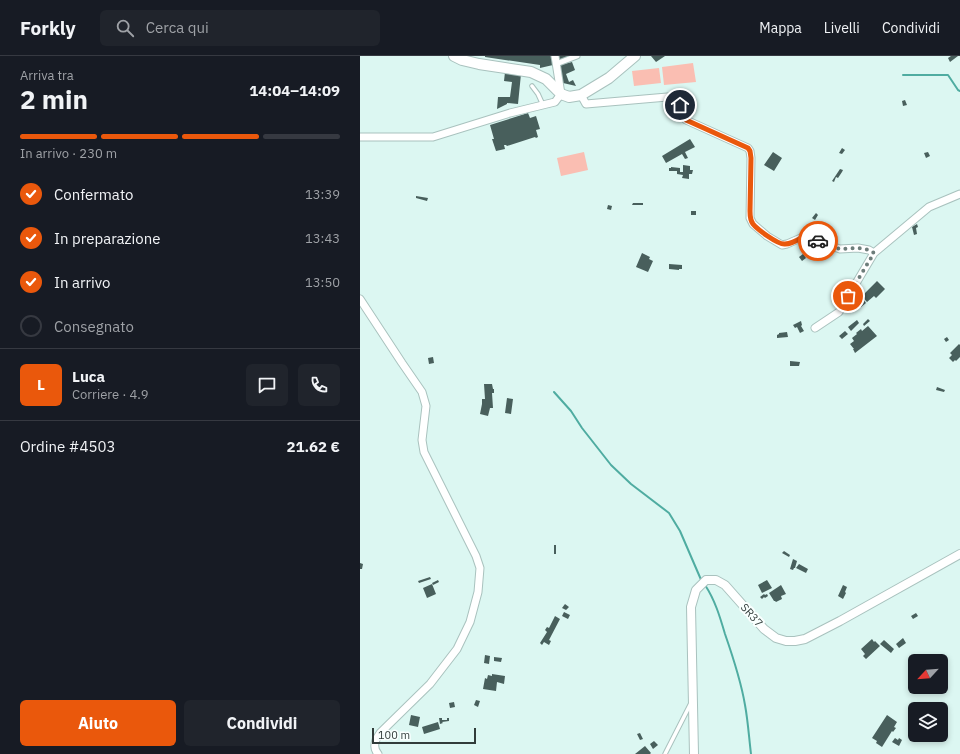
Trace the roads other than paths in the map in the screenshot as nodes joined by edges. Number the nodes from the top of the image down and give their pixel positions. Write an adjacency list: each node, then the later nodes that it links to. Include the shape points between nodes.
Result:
1 (454, 56): 6 (main road, via 479,64 531,72 546,79)
2 (577, 56): 4 (street)
3 (635, 56): 7 (main road, via 609,78)
4 (556, 60): 6 (street)
5 (532, 86): 8 (lane)
6 (561, 94): 7 (main road, via 569,97); 8 (street, via 555,102)
7 (581, 95): 11 (street, via 586,104 679,96 682,115 686,120 750,151 750,218 767,236 782,245 803,237 840,249 858,248)
8 (542, 105): 9 (street, via 433,137)
9 (360, 137)
10 (960, 194): 11 (street, via 929,207)
11 (874, 253): 13 (street, via 839,312)
12 (360, 299): 16 (street, via 422,392 426,406 422,440 424,452 480,568 478,592 470,622 457,649 430,684 380,733 375,741 375,750)
13 (815, 328)
14 (960, 554): 15 (street, SR37, via 840,621 805,639 795,641 776,638 764,629 725,585 716,580 706,580 696,590 691,606)
15 (693, 698): 17 (lane); 18 (street, SR37)
16 (378, 754)
17 (665, 754)
18 (694, 754)

